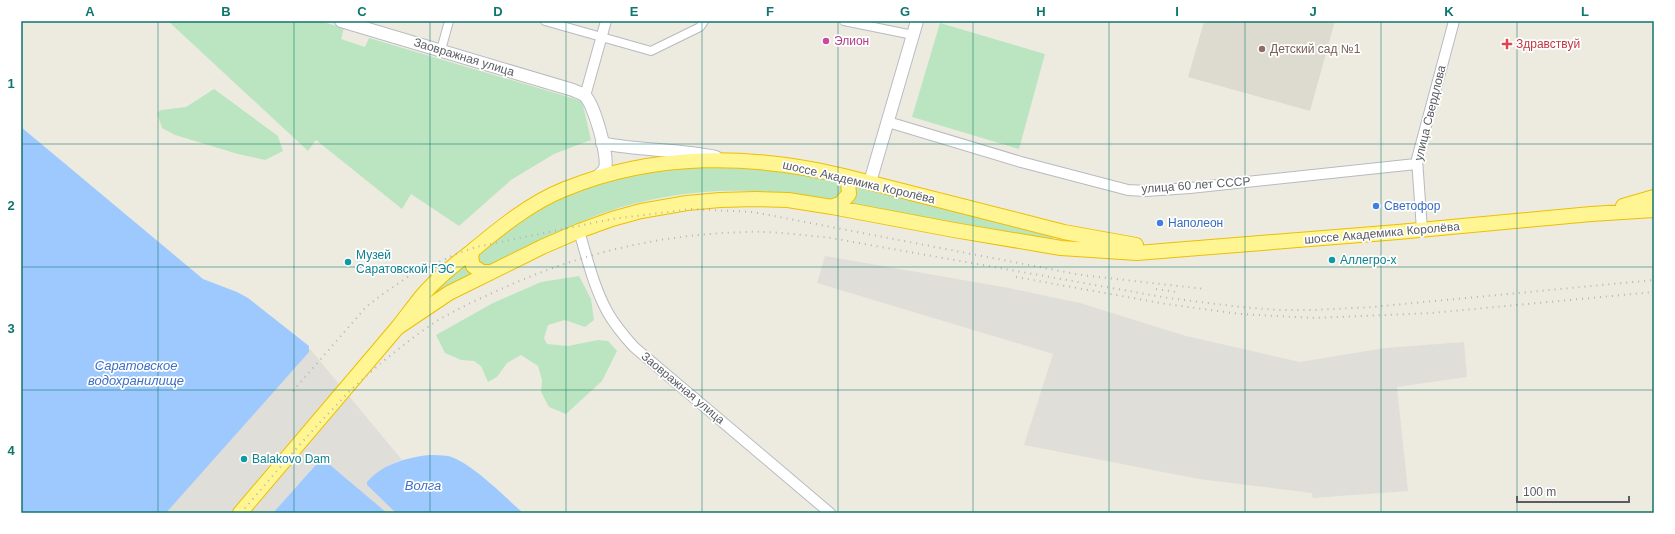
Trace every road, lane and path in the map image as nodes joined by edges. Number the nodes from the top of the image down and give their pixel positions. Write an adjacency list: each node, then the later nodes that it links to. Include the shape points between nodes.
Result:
1 (341, 21): 11 (main road, Заовражная улица)
2 (449, 21): 11 (street)
3 (545, 21): 10 (street)
4 (606, 21): 10 (street)
5 (704, 21): 10 (street, via 700,27 651,51)
6 (844, 21): 9 (street)
7 (917, 21): 9 (main road)
8 (1454, 21): 16 (street, улица Свердлова)
9 (913, 35): 13 (main road)
10 (601, 37): 12 (street)
11 (441, 50): 12 (main road, Заовражная улица, via 573,90)
12 (585, 96): 14 (main road, via 594,115)
13 (888, 122): 16 (street, улица 60 лет СССР, via 1028,164 1128,190 1190,188); 19 (main road)
14 (602, 143): 15 (main road, via 644,150 688,151); 18 (main road, via 604,169)
15 (728, 159): 17 (highway, шоссе Академика Королёва, via 774,162); 18 (highway, шоссе Академика Королёва, via 665,162)
16 (1416, 164): 24 (street, улица Свердлова)
17 (844, 176): 19 (highway, шоссе Академика Королёва); 21 (highway, via 848,182 849,194 841,203)
18 (592, 180): 27 (highway, шоссе Академика Королёва, via 536,203)
19 (870, 182): 26 (highway, шоссе Академика Королёва, via 1064,232)
20 (1654, 197): 23 (highway, шоссе Академика Королёва)
21 (832, 207): 25 (highway, шоссе Академика Королёва, via 788,200 707,201 641,210); 26 (highway, шоссе Академика Королёва, via 1061,248 1137,253)
22 (1654, 210): 23 (highway, шоссе Академика Королёва)
23 (1591, 214): 24 (highway, шоссе Академика Королёва)
24 (1422, 230): 26 (highway, шоссе Академика Королёва, via 1215,248)
25 (579, 231): 28 (highway, шоссе Академика Королёва); 31 (street, Заовражная улица, via 607,312 634,347)
26 (1172, 249)
27 (473, 250): 28 (highway, via 473,266 482,272); 29 (highway, шоссе Академика Королёва, via 443,274)
28 (489, 272): 29 (highway, шоссе Академика Королёва, via 449,293)
29 (397, 328): 30 (highway)
30 (240, 513)
31 (830, 513)

